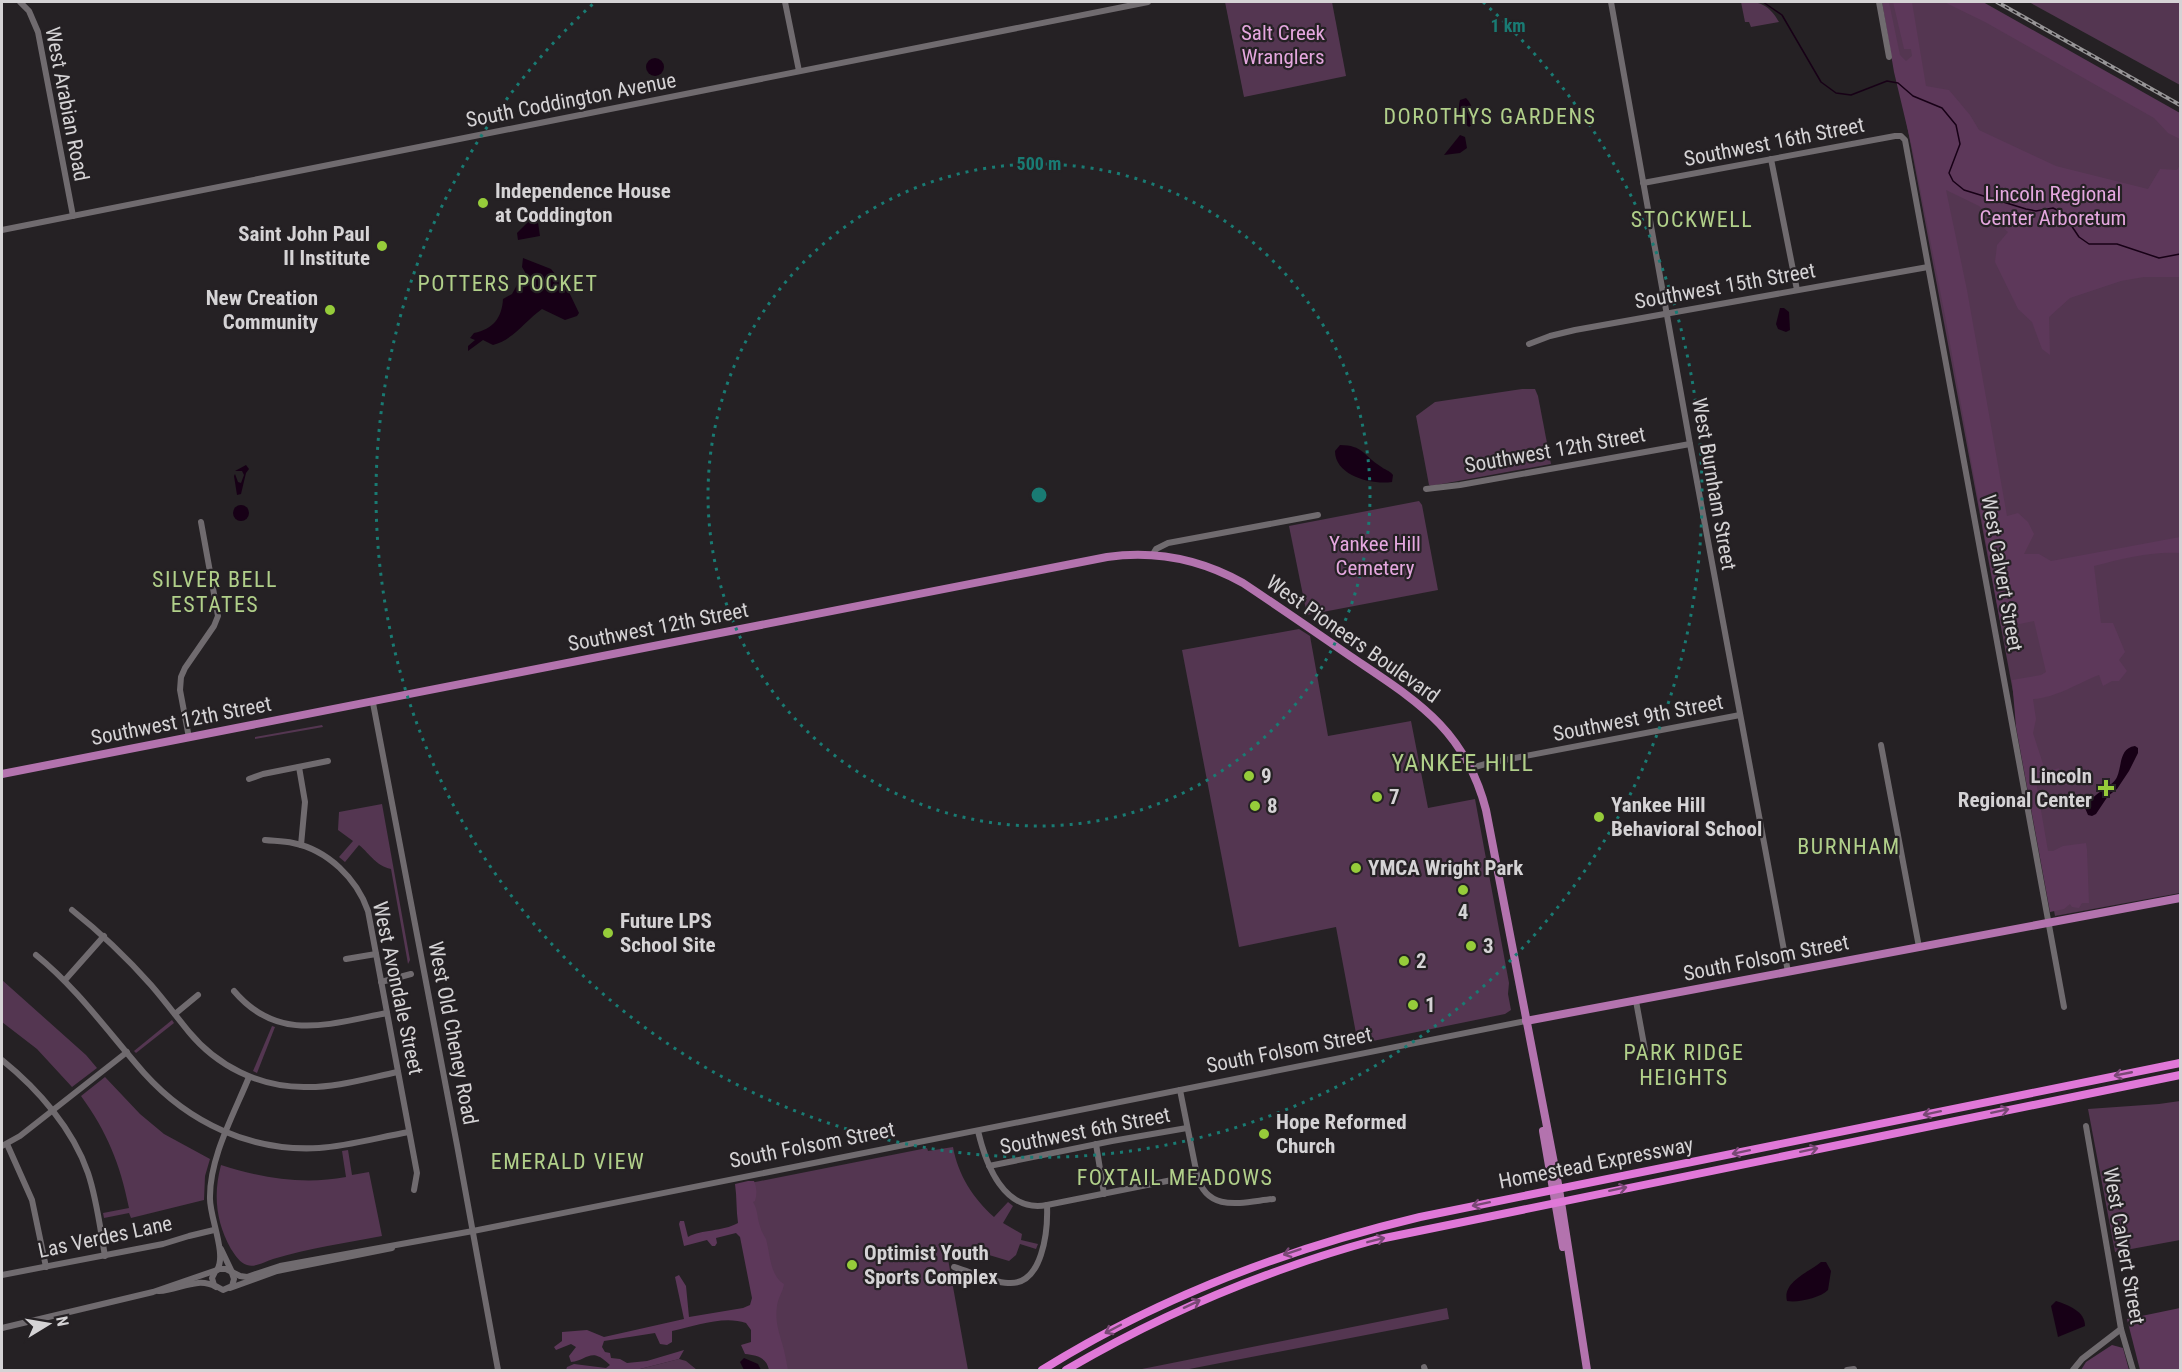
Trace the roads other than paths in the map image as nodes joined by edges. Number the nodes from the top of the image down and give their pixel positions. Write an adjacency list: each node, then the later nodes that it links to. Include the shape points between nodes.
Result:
1 (20, 2): 11 (street, West Arabian Road, via 29,11 38,32)
2 (785, 2): 7 (street)
3 (1148, 2): 7 (street, South Coddington Avenue)
4 (1611, 2): 10 (street, West Burnham Street)
5 (1879, 2): 6 (street)
6 (1889, 57)
7 (799, 71): 11 (street, South Coddington Avenue)
8 (1907, 145): 9 (street, Southwest 16th Street, via 1903,137 1895,136); 13 (street, West Calvert Street)
9 (1771, 159): 10 (street, Southwest 16th Street); 14 (street)
10 (1643, 183): 15 (street, West Burnham Street)
11 (73, 216): 12 (street, South Coddington Avenue)
12 (2, 230)
13 (1928, 267): 14 (street, Southwest 15th Street); 35 (street, West Calvert Street)
14 (1797, 290): 15 (street, Southwest 15th Street)
15 (1667, 315): 16 (street, Southwest 15th Street, via 1575,330); 17 (street, West Burnham Street)
16 (1529, 344)
17 (1690, 444): 18 (street, Southwest 12th Street); 23 (street, West Burnham Street)
18 (1426, 489)
19 (1318, 515): 21 (street, Southwest 12th Street, via 1168,543)
20 (201, 522): 24 (street, via 218,616 181,677)
21 (1153, 554): 22 (main road, Southwest 12th Street, via 1116,556 1015,574); 28 (main road, West Pioneers Boulevard, via 1211,567 1273,603 1419,703 1444,728)
22 (373, 703): 24 (main road, Southwest 12th Street); 77 (street, West Old Cheney Road)
23 (1740, 716): 28 (street, Southwest 9th Street); 41 (street, West Burnham Street)
24 (189, 738): 29 (main road, Southwest 12th Street)
25 (1881, 745): 37 (street)
26 (328, 761): 27 (street)
27 (299, 767): 30 (street); 32 (street, via 305,802)
28 (1471, 768): 51 (main road, West Pioneers Boulevard, via 1486,810)
29 (2, 774)
30 (249, 779)
31 (265, 840): 32 (street, West Avondale Street)
32 (301, 845): 38 (street, West Avondale Street, via 333,862 356,884 368,911)
33 (2181, 898): 35 (main road, South Folsom Street)
34 (72, 910): 36 (street)
35 (2048, 923): 37 (main road, South Folsom Street); 48 (street, West Calvert Street)
36 (104, 936): 43 (street); 50 (street)
37 (1919, 947): 41 (main road, South Folsom Street)
38 (376, 954): 40 (street); 44 (street, West Avondale Street)
39 (36, 955): 43 (street)
40 (346, 959)
41 (1788, 972): 47 (main road, South Folsom Street)
42 (411, 974): 44 (street)
43 (65, 980): 53 (street)
44 (381, 982): 49 (street, West Avondale Street)
45 (234, 991): 49 (street, via 255,1011 293,1026 319,1026)
46 (198, 995): 50 (street)
47 (1636, 1001): 51 (main road, South Folsom Street); 52 (street)
48 (2064, 1007)
49 (387, 1013): 56 (street, West Avondale Street)
50 (175, 1014): 58 (street, via 214,1056)
51 (1526, 1020): 59 (street, South Folsom Street); 70 (main road, West Pioneers Boulevard)
52 (1645, 1050)
53 (127, 1052): 60 (street); 65 (street, via 174,1102)
54 (2, 1060): 60 (street)
55 (2181, 1063): 70 (highway, Homestead Expressway, one-way to 70)
56 (399, 1072): 58 (street, via 309,1087 283,1086); 64 (street, West Avondale Street)
57 (2181, 1075): 74 (highway, Homestead Expressway, one-way to 57)
58 (249, 1077): 65 (street)
59 (1180, 1090): 62 (street); 63 (street, South Folsom Street)
60 (52, 1111): 67 (street); 80 (street, via 70,1135 88,1173)
61 (2086, 1126): 90 (street, West Calvert Street)
62 (1187, 1128): 66 (street, Southwest 6th Street); 69 (street)
63 (978, 1131): 68 (street); 77 (street, South Folsom Street)
64 (409, 1132): 65 (street, via 332,1147 298,1148); 71 (street, West Avondale Street, via 417,1173)
65 (227, 1133): 76 (street, via 210,1187)
66 (1096, 1144): 68 (street, Southwest 6th Street); 72 (street)
67 (4, 1145): 81 (street, via 32,1200)
68 (989, 1166): 75 (street, via 1018,1202 1032,1207)
69 (1197, 1175): 72 (street); 73 (street, via 1205,1192 1223,1203)
70 (1556, 1189): 74 (main road, West Pioneers Boulevard); 92 (highway, Homestead Expressway, one-way to 92, via 1386,1225 1283,1255 1146,1312)
71 (414, 1191)
72 (1104, 1194): 75 (street)
73 (1273, 1199)
74 (1557, 1202): 93 (highway, Homestead Expressway, one-way to 74, via 1200,1300 1301,1262 1402,1233); 94 (main road, West Pioneers Boulevard)
75 (1047, 1205): 82 (street, via 1042,1252 1035,1270 1026,1279 1008,1284)
76 (214, 1230): 79 (street); 80 (street, Las Verdes Lane)
77 (473, 1231): 78 (street, South Folsom Street); 91 (street, West Old Cheney Road)
78 (405, 1244): 84 (street, South Folsom Street, via 280,1266 247,1277); 87 (street, South Folsom Street, via 277,1271)
79 (219, 1246): 83 (street, via 221,1260); 84 (street)
80 (105, 1256): 81 (street, Las Verdes Lane)
81 (46, 1267): 85 (street, Las Verdes Lane)
82 (954, 1267)
83 (216, 1271): 84 (street, via 223,1268); 86 (street, via 212,1278); 88 (street)
84 (232, 1272): 87 (street)
85 (2, 1275)
86 (216, 1287): 87 (street); 88 (street, via 200,1282)
87 (230, 1288)
88 (153, 1292): 89 (street)
89 (2, 1328)
90 (2121, 1329): 95 (street, via 2082,1359); 96 (street, West Calvert Street)
91 (498, 1371)
92 (1042, 1371)
93 (1066, 1371)
94 (1587, 1371)
95 (2073, 1371)
96 (2133, 1371)

